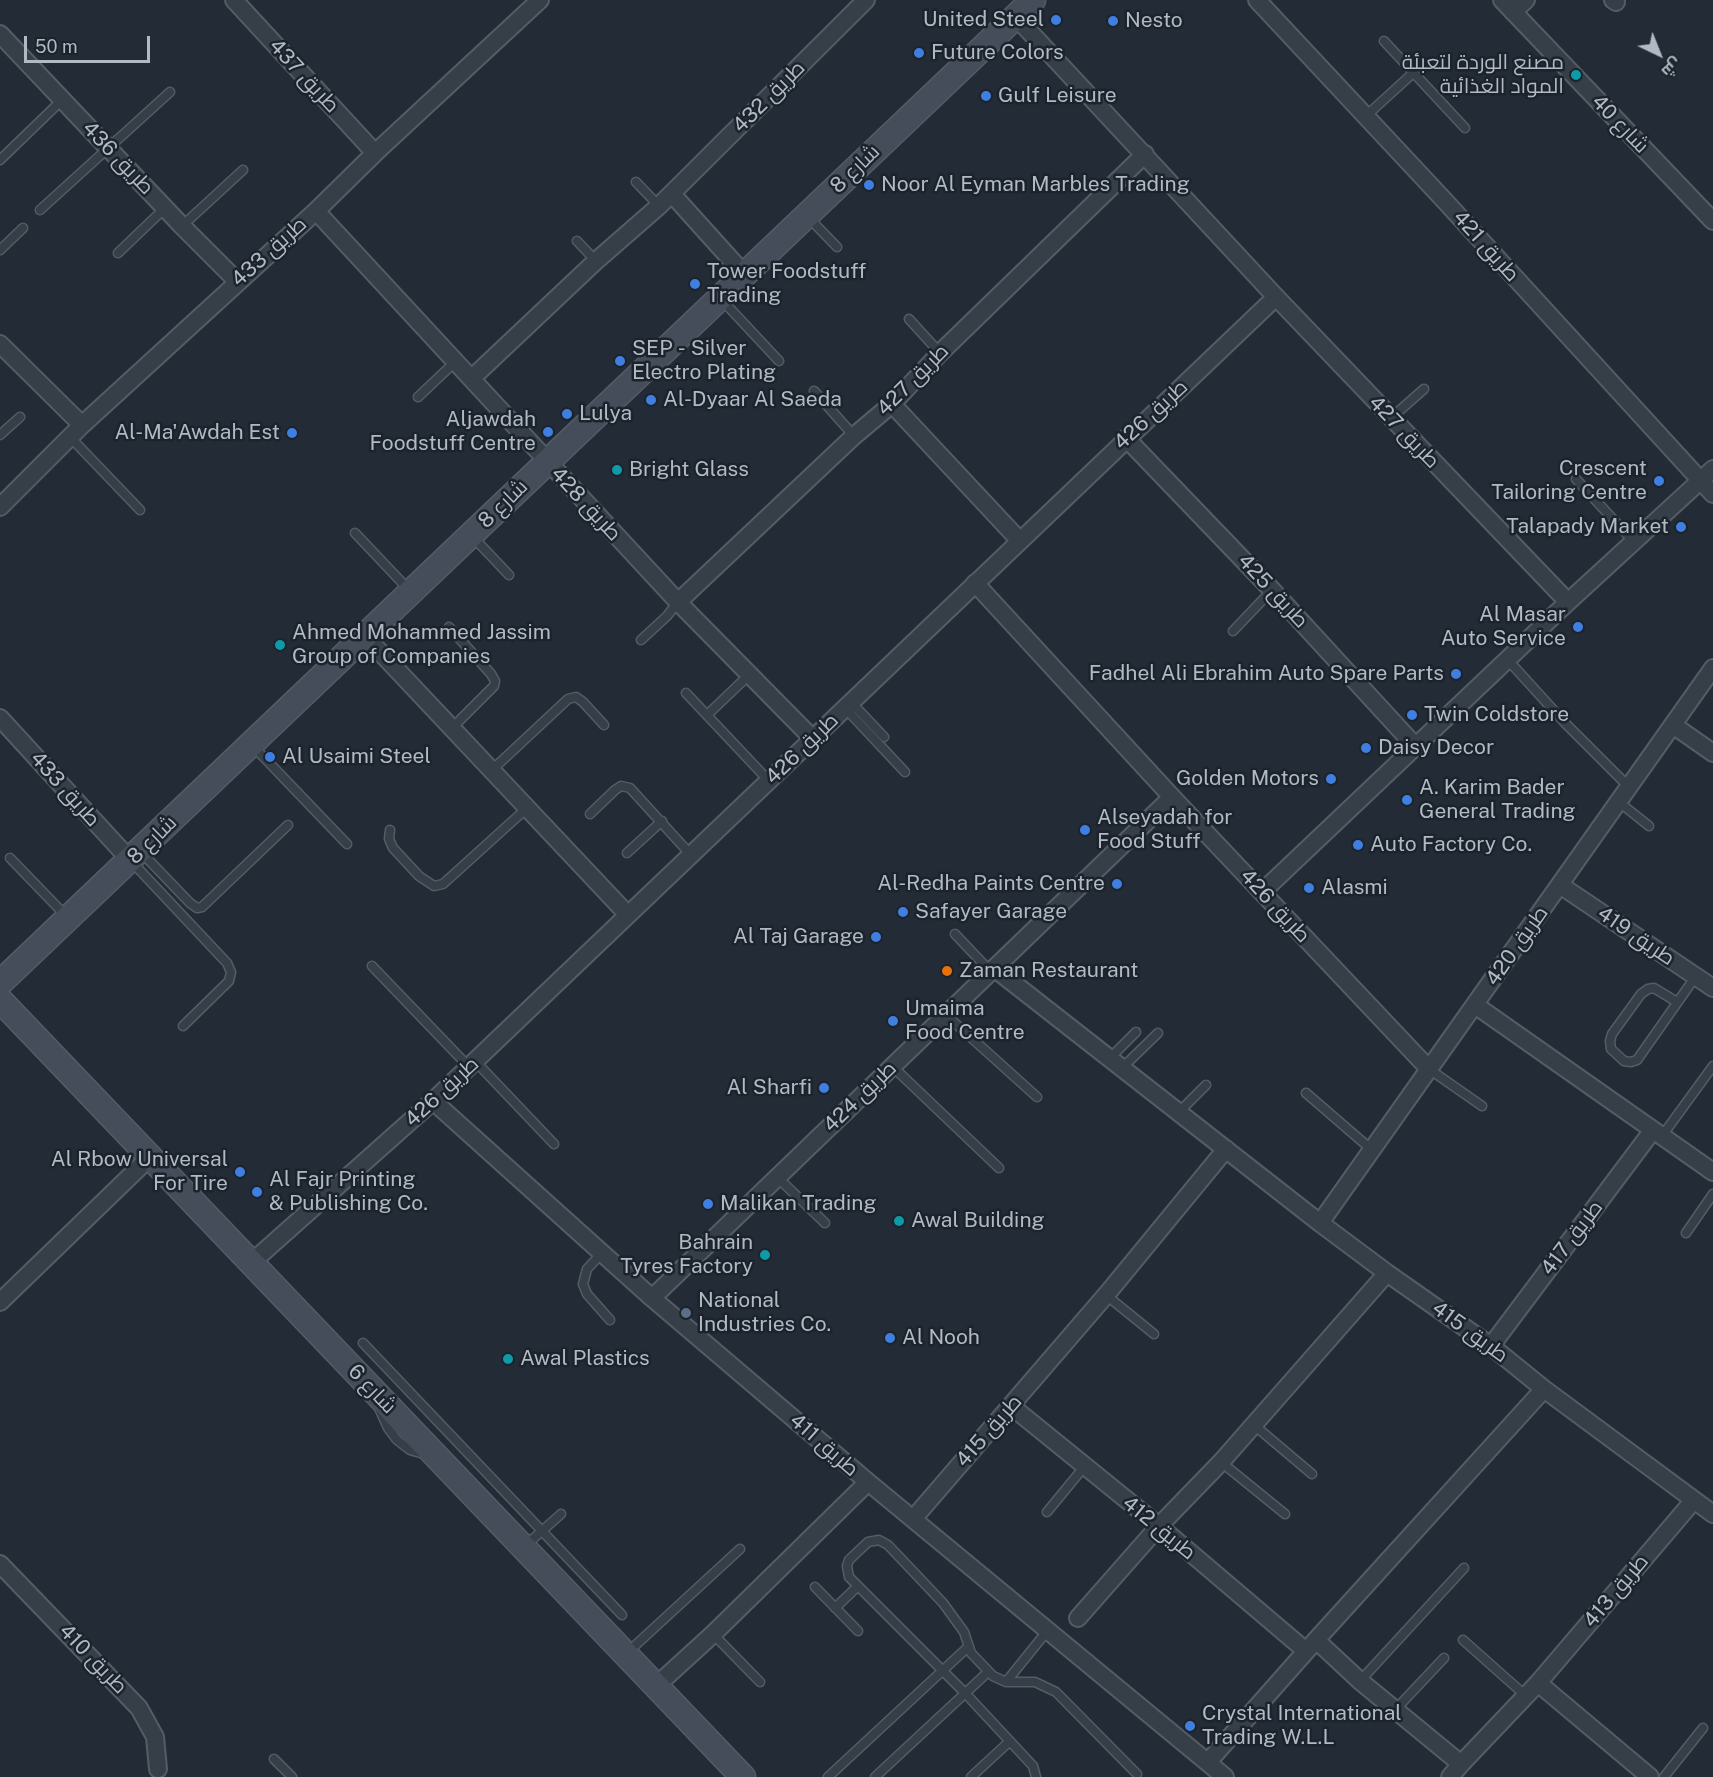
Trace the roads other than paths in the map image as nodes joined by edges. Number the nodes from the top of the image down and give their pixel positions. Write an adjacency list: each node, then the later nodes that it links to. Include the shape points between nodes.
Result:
1 (234, 0): 16 (street, طريق 437)
2 (540, 0): 16 (street, طريق 433)
3 (866, 0): 21 (street, طريق 432)
4 (1257, 0): 13 (street, طريق 421)
5 (1526, 0): 6 (street)
6 (1507, 6): 26 (street, شارع 40)
7 (1024, 8): 17 (street, طريق 427); 25 (street, شارع 8)
8 (0, 34): 12 (street, طريق 436)
9 (1384, 42): 10 (lane)
10 (1413, 73): 13 (lane); 14 (lane)
11 (170, 92): 15 (lane)
12 (62, 100): 15 (street, طريق 436); 18 (lane)
13 (1366, 117): 57 (street, طريق 421)
14 (1465, 128)
15 (108, 147): 22 (street, طريق 436); 23 (lane)
16 (375, 153): 24 (street, طريق 433)
17 (1145, 154): 37 (street, طريق 427); 40 (street, طريق 427)
18 (0, 160)
19 (243, 170): 27 (lane)
20 (637, 180): 21 (lane)
21 (665, 201): 33 (street, طريق 432); 34 (street)
22 (166, 208): 27 (street, طريق 436); 32 (lane)
23 (40, 210)
24 (315, 210): 35 (street, طريق 433); 41 (street, طريق 428)
25 (807, 215): 30 (lane); 34 (street, شارع 8)
26 (1713, 221)
27 (182, 226): 35 (street, طريق 436)
28 (22, 228): 31 (lane)
29 (576, 241): 33 (lane)
30 (837, 247)
31 (0, 250)
32 (118, 253)
33 (596, 261): 43 (street, طريق 432)
34 (744, 274): 36 (street, شارع 8)
35 (237, 281): 50 (street, طريق 433)
36 (720, 297): 42 (lane); 54 (street, شارع 8)
37 (1276, 297): 49 (street, طريق 427); 53 (street, طريق 426)
38 (909, 319): 40 (lane)
39 (0, 344): 50 (street)
40 (940, 353): 47 (street, طريق 427)
41 (456, 361): 43 (street, طريق 428); 46 (lane)
42 (780, 361)
43 (472, 378): 54 (street, طريق 428)
44 (1424, 389): 49 (lane)
45 (814, 391): 52 (lane)
46 (418, 397)
47 (892, 404): 52 (street, طريق 427); 63 (street)
48 (20, 417): 51 (lane)
49 (1391, 419): 70 (street, طريق 427)
50 (76, 431): 59 (street, طريق 433); 60 (lane)
51 (0, 435)
52 (854, 436): 69 (street, طريق 427)
53 (1126, 438): 63 (street, طريق 426); 67 (street, طريق 425)
54 (547, 462): 62 (street, شارع 8); 69 (street, طريق 428)
55 (1713, 469): 57 (street)
56 (1576, 479): 64 (lane)
57 (1701, 481): 58 (street, طريق 421); 64 (street)
58 (1713, 494)
59 (0, 507)
60 (140, 510)
61 (355, 533): 68 (lane)
62 (471, 535): 65 (lane); 68 (street, شارع 8)
63 (1020, 541): 66 (street, طريق 426)
64 (1634, 542): 70 (street)
65 (509, 575)
66 (975, 583): 79 (street, طريق 426); 94 (street, طريق 426)
67 (1272, 590): 72 (lane); 88 (street, طريق 425)
68 (411, 591): 73 (street, شارع 8)
69 (678, 602): 74 (lane); 77 (street, طريق 428)
70 (1568, 602): 75 (street)
71 (449, 627): 84 (lane, via 495,681)
72 (1233, 631)
73 (365, 636): 84 (street); 87 (street, شارع 8)
74 (641, 640)
75 (1507, 659): 88 (street); 93 (lane)
76 (1713, 668): 83 (street, طريق 420)
77 (750, 674): 80 (lane); 86 (street, طريق 428)
78 (686, 693): 80 (lane)
79 (848, 705): 85 (lane); 86 (street, طريق 426); 91 (lane)
80 (707, 715): 92 (lane)
81 (0, 718): 105 (street, طريق 433)
82 (604, 725): 90 (lane, via 583,702 568,699)
83 (1673, 725): 89 (street); 93 (street, طريق 420)
84 (452, 728): 90 (street)
85 (884, 737)
86 (813, 739): 92 (street, طريق 426)
87 (252, 745): 102 (lane); 105 (street, شارع 8)
88 (1416, 747): 108 (street)
89 (1713, 752)
90 (492, 770): 96 (street)
91 (904, 772)
92 (769, 780): 104 (street, طريق 426)
93 (1629, 787): 95 (street, طريق 420)
94 (1172, 797): 108 (street, طريق 426); 113 (street, طريق 424)
95 (1619, 802): 100 (lane); 107 (street, طريق 420)
96 (527, 808): 101 (lane, via 443,884 434,886 393,848); 109 (street)
97 (590, 814): 98 (lane, via 615,790 626,786)
98 (662, 821): 103 (lane); 104 (lane)
99 (288, 825): 105 (lane, via 202,907 190,903)
100 (1649, 826)
101 (390, 830)
102 (347, 844)
103 (627, 853)
104 (691, 855): 109 (street, طريق 426)
105 (135, 856): 110 (street, شارع 8); 121 (lane, via 231,972 229,981)
106 (10, 858): 110 (lane)
107 (1560, 885): 114 (street, طريق 419); 119 (street, طريق 420)
108 (1262, 892): 128 (street, طريق 426)
109 (628, 915): 125 (street, طريق 426)
110 (70, 919): 115 (street, شارع 8)
111 (955, 934): 113 (lane)
112 (372, 966): 125 (lane)
113 (993, 970): 120 (street, طريق 424); 124 (street, طريق 415)
114 (1696, 976): 116 (street, طريق 419); 118 (lane)
115 (0, 983)
116 (1713, 988)
117 (0, 1000): 139 (street, شارع 6)
118 (1677, 1002): 118 (lane, via 1654,988 1648,989 1612,1034 1611,1049 1624,1061 1637,1060)
119 (1475, 1005): 128 (street, طريق 420); 135 (street)
120 (946, 1015): 126 (street, طريق 424); 131 (lane)
121 (183, 1026)
122 (1136, 1032): 124 (lane)
123 (1158, 1032): 124 (lane)
124 (1116, 1063): 134 (street, طريق 415)
125 (472, 1064): 132 (street, طريق 426); 136 (lane)
126 (892, 1066): 140 (lane); 142 (street, طريق 424)
127 (1713, 1066): 135 (lane)
128 (1429, 1069): 133 (lane); 138 (street, طريق 420)
129 (1206, 1086): 134 (lane)
130 (1306, 1093): 138 (lane)
131 (1037, 1097)
132 (433, 1101): 147 (street, طريق 411); 148 (street, طريق 426)
133 (1482, 1106)
134 (1179, 1112): 137 (street, طريق 415)
135 (1657, 1133): 141 (street); 156 (street, طريق 417)
136 (554, 1143)
137 (1226, 1149): 145 (street, طريق 415); 150 (street, طريق 415)
138 (1372, 1150): 145 (street, طريق 420)
139 (150, 1157): 148 (street, شارع 6); 152 (street)
140 (999, 1168)
141 (1713, 1172)
142 (777, 1177): 144 (lane); 151 (street, طريق 424)
143 (1713, 1194): 146 (lane)
144 (825, 1223)
145 (1320, 1223): 149 (street, طريق 415)
146 (1686, 1233)
147 (602, 1253): 151 (street, طريق 411); 153 (lane, via 587,1269 583,1284)
148 (251, 1263): 172 (street, شارع 6)
149 (1387, 1273): 156 (street, طريق 415); 159 (street)
150 (1106, 1295): 154 (lane); 158 (street, طريق 415)
151 (652, 1298): 163 (street, طريق 411)
152 (0, 1302)
153 (610, 1320)
154 (1154, 1334)
155 (363, 1343): 171 (lane)
156 (1491, 1346): 157 (street, طريق 415)
157 (1544, 1389): 164 (street, طريق 415); 185 (street)
158 (1011, 1406): 161 (street, طريق 412); 169 (street, طريق 415)
159 (1254, 1425): 160 (street); 162 (lane)
160 (1221, 1462): 167 (lane); 170 (street)
161 (1084, 1467): 165 (lane); 170 (street, طريق 412)
162 (1312, 1474)
163 (868, 1482): 169 (street, طريق 411); 183 (street)
164 (1694, 1500): 168 (street, طريق 415); 194 (street, طريق 413)
165 (1047, 1512)
166 (561, 1514): 171 (lane)
167 (1285, 1514)
168 (1713, 1514)
169 (913, 1519): 181 (street, طريق 411)
170 (1160, 1526): 180 (street); 185 (street, طريق 412)
171 (542, 1532): 172 (lane); 179 (lane)
172 (523, 1547): 187 (street, شارع 6)
173 (740, 1549): 187 (lane)
174 (0, 1564): 203 (street, طريق 410, via 140,1708 154,1737)
175 (1464, 1568): 191 (lane)
176 (858, 1586): 178 (lane); 186 (lane, via 847,1572 849,1560 868,1542 884,1542 948,1609 964,1632); 189 (lane)
177 (815, 1587): 178 (lane)
178 (835, 1608): 182 (lane)
179 (622, 1615)
180 (1078, 1618)
181 (1048, 1630): 193 (lane); 202 (street, طريق 411)
182 (858, 1632)
183 (713, 1634): 192 (lane); 195 (street)
184 (1463, 1640): 197 (lane)
185 (1311, 1646): 191 (street, طريق 413); 202 (street)
186 (968, 1647): 189 (lane); 190 (lane)
187 (626, 1654): 195 (street, شارع 6)
188 (1444, 1658): 198 (lane)
189 (942, 1671): 196 (lane); 206 (lane)
190 (988, 1672): 193 (lane); 196 (lane)
191 (1360, 1681): 198 (street, طريق 413)
192 (760, 1682)
193 (1006, 1682): 205 (lane, via 1035,1682 1056,1692)
194 (1538, 1683): 197 (street, طريق 413); 213 (street)
195 (656, 1686): 208 (street, شارع 6)
196 (965, 1693): 200 (lane); 209 (lane)
197 (1526, 1696): 204 (street, طريق 413)
198 (1395, 1710): 204 (street, طريق 413)
199 (1703, 1728): 214 (lane)
200 (1010, 1741): 210 (lane); 211 (lane, via 1033,1766)
201 (274, 1760): 207 (lane)
202 (1208, 1762): 212 (street, طريق 411)
203 (158, 1769)
204 (1455, 1771)
205 (1137, 1774)
206 (830, 1776)
207 (292, 1777)
208 (743, 1777)
209 (874, 1777)
210 (971, 1777)
211 (1036, 1777)
212 (1225, 1777)
213 (1650, 1777)
214 (1664, 1777)

